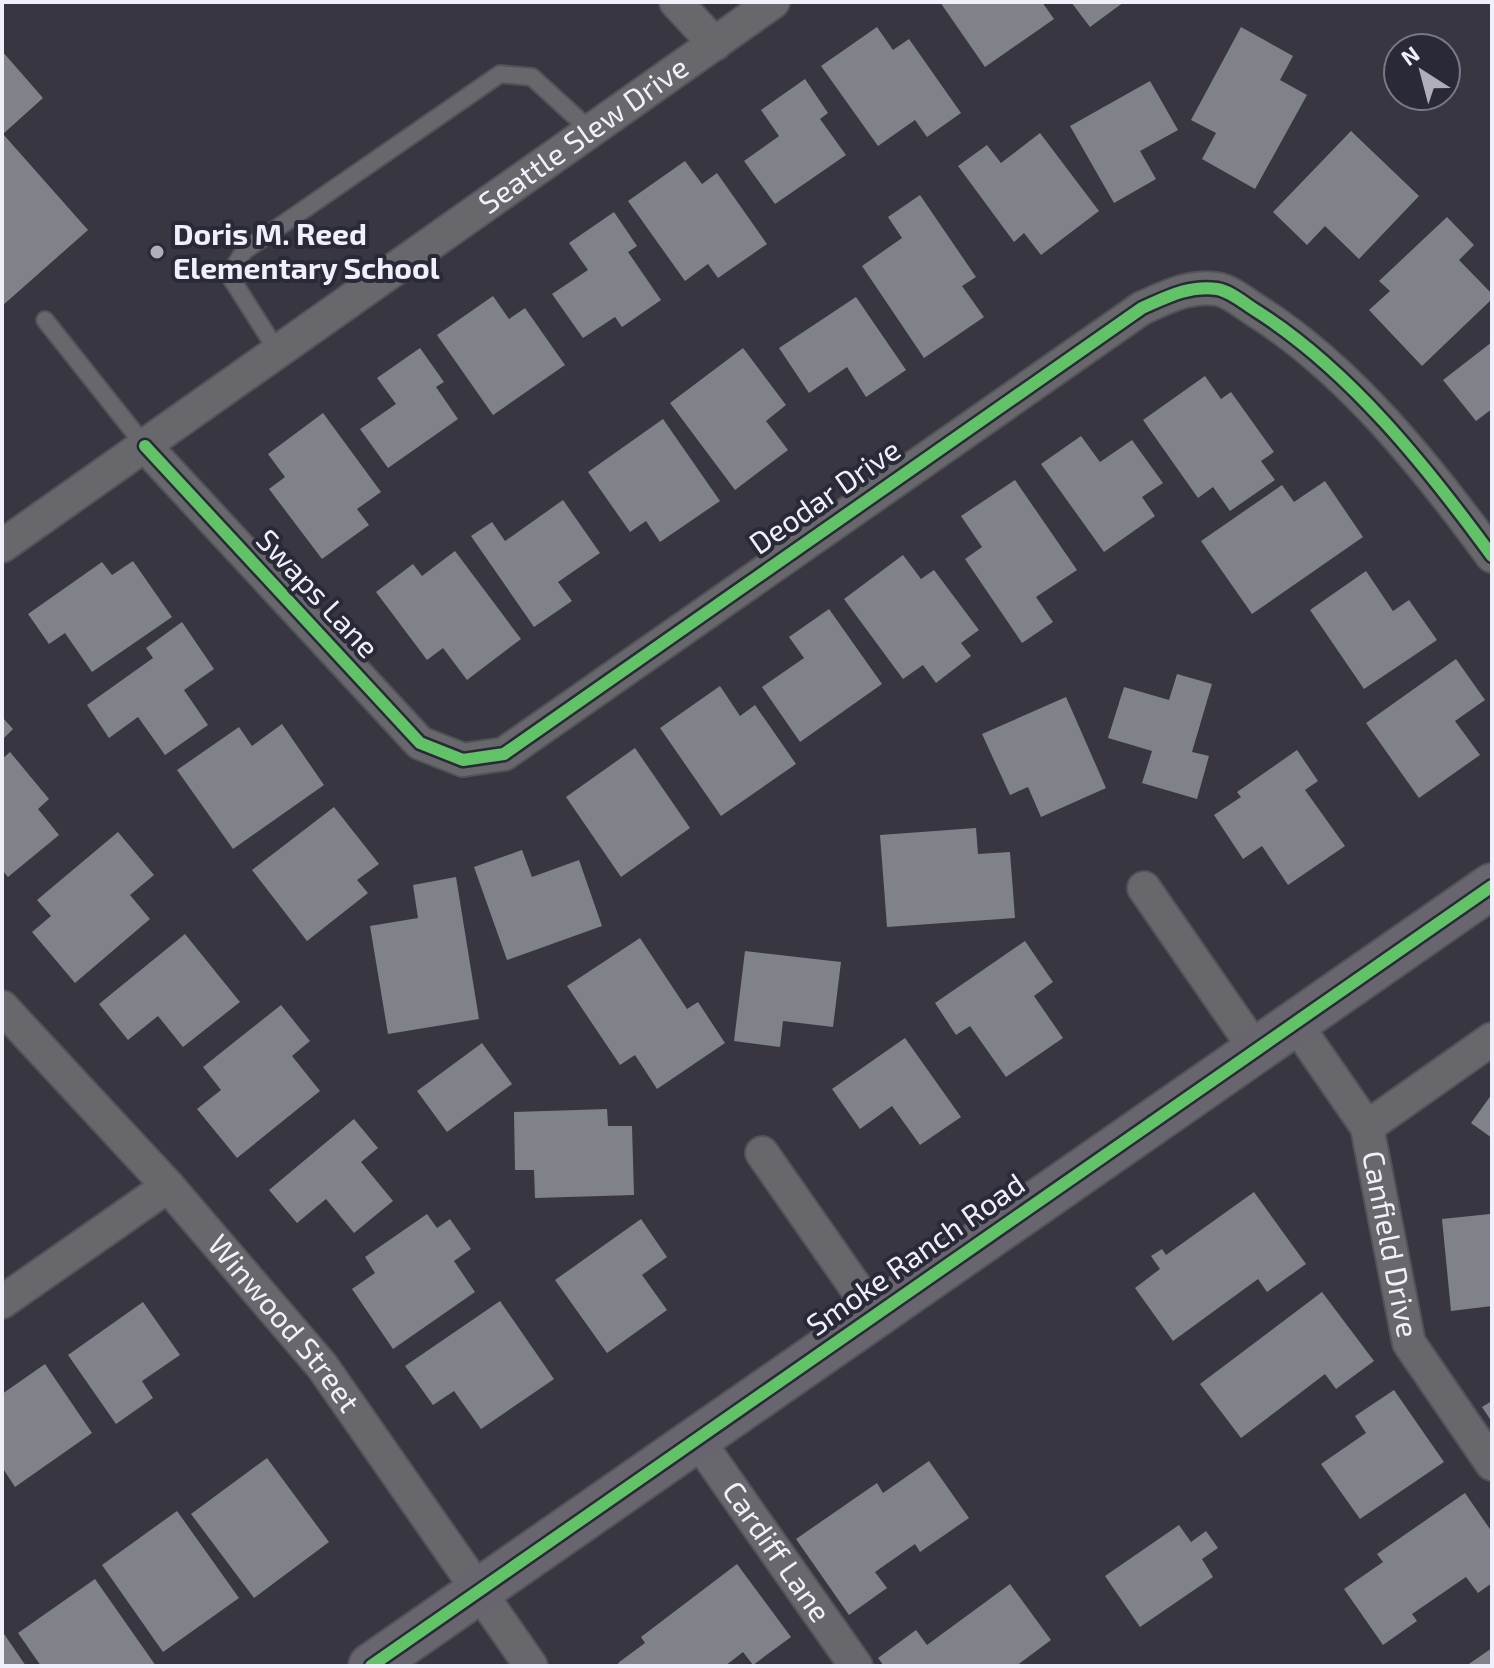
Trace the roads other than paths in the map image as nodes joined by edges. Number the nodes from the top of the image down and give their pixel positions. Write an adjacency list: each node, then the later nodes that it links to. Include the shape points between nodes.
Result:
1 (676, 2): 3 (street)
2 (773, 2): 3 (street, Seattle Slew Drive)
3 (715, 44): 4 (street, Seattle Slew Drive)
4 (591, 131): 6 (street, Seattle Slew Drive); 6 (lane, via 532,77 500,74 244,251 229,275)
5 (45, 320): 7 (lane)
6 (278, 352): 7 (street, Seattle Slew Drive)
7 (145, 446): 8 (street, Seattle Slew Drive); 10 (street, Swaps Lane, via 420,743)
8 (2, 546)
9 (1492, 556): 10 (street, Deodar Drive, via 1383,419 1288,331 1221,289 1189,288 1142,308 504,754)
10 (463, 760)
11 (1492, 886): 14 (main road, Smoke Ranch Road)
12 (1144, 888): 16 (street)
13 (2, 1007): 19 (street, Winwood Street)
14 (1295, 1023): 16 (main road, Smoke Ranch Road); 17 (street, Canfield Drive)
15 (1492, 1039): 17 (street)
16 (1256, 1050): 21 (main road, Smoke Ranch Road)
17 (1367, 1127): 23 (street, Canfield Drive, via 1409,1343)
18 (762, 1153): 21 (street)
19 (168, 1186): 20 (street); 24 (street, Winwood Street, via 322,1366)
20 (2, 1302)
21 (875, 1315): 22 (main road, Smoke Ranch Road)
22 (697, 1439): 24 (main road, Smoke Ranch Road); 27 (street, Cardiff Lane)
23 (1492, 1464)
24 (478, 1591): 25 (main road, Smoke Ranch Road); 26 (street, Winwood Street)
25 (371, 1666)
26 (531, 1666)
27 (856, 1666)

